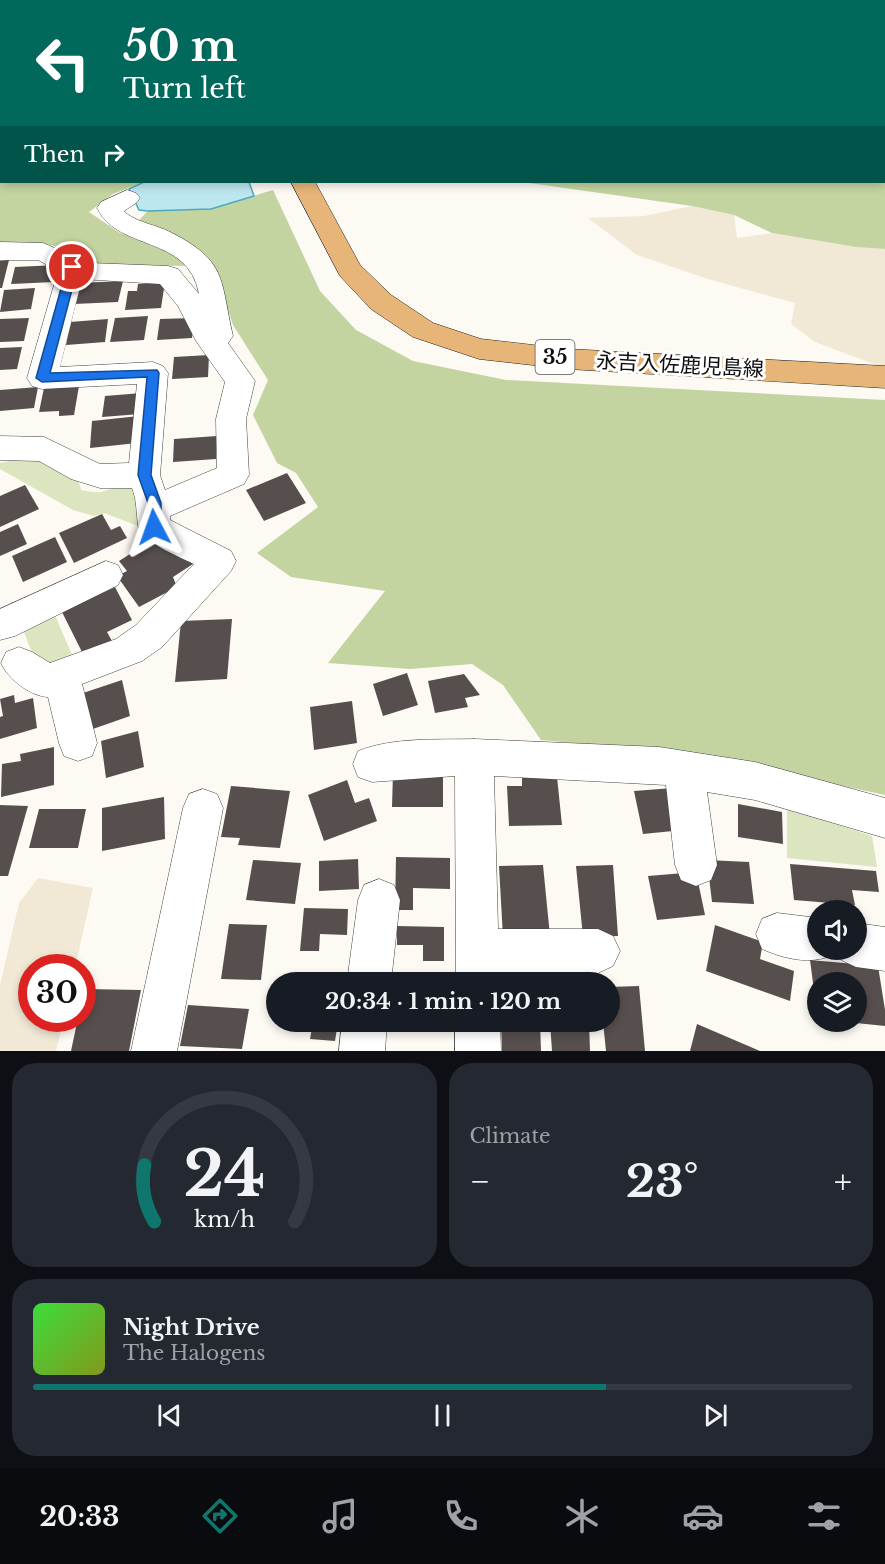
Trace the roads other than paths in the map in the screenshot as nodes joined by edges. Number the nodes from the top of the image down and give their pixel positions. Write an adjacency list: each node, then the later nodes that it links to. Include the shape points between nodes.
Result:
1 (304, 183): 6 (main road, 永吉入佐鹿児島線 / 35, via 349,270 381,302 423,330 445,338 479,349 568,359)
2 (127, 198): 5 (street, via 110,208 113,217 193,257 206,271 214,320)
3 (0, 251): 4 (street, via 43,252)
4 (72, 267): 5 (street, via 88,272 168,275); 8 (street, via 42,378 153,373)
5 (226, 358): 8 (street, via 240,381 231,419 233,475 171,503)
6 (885, 376)
7 (0, 448): 8 (street, via 44,449 82,470)
8 (149, 489): 12 (street, via 154,527 219,561 150,636 129,650)
9 (106, 575): 10 (street)
10 (1, 623): 11 (street)
11 (9, 668): 12 (street, via 46,681)
12 (62, 677): 13 (street)
13 (78, 743)
14 (474, 757): 15 (street); 16 (street); 24 (street)
15 (372, 764)
16 (684, 769): 18 (street, via 755,781); 19 (street)
17 (202, 808): 28 (street)
18 (885, 818)
19 (696, 865)
20 (379, 900): 25 (street)
21 (867, 947): 22 (street)
22 (885, 949)
23 (598, 951): 24 (street)
24 (477, 966)
25 (370, 972)
26 (364, 1032): 29 (street)
27 (478, 1032): 30 (street)
28 (154, 1051)
29 (362, 1051)
30 (478, 1051)

